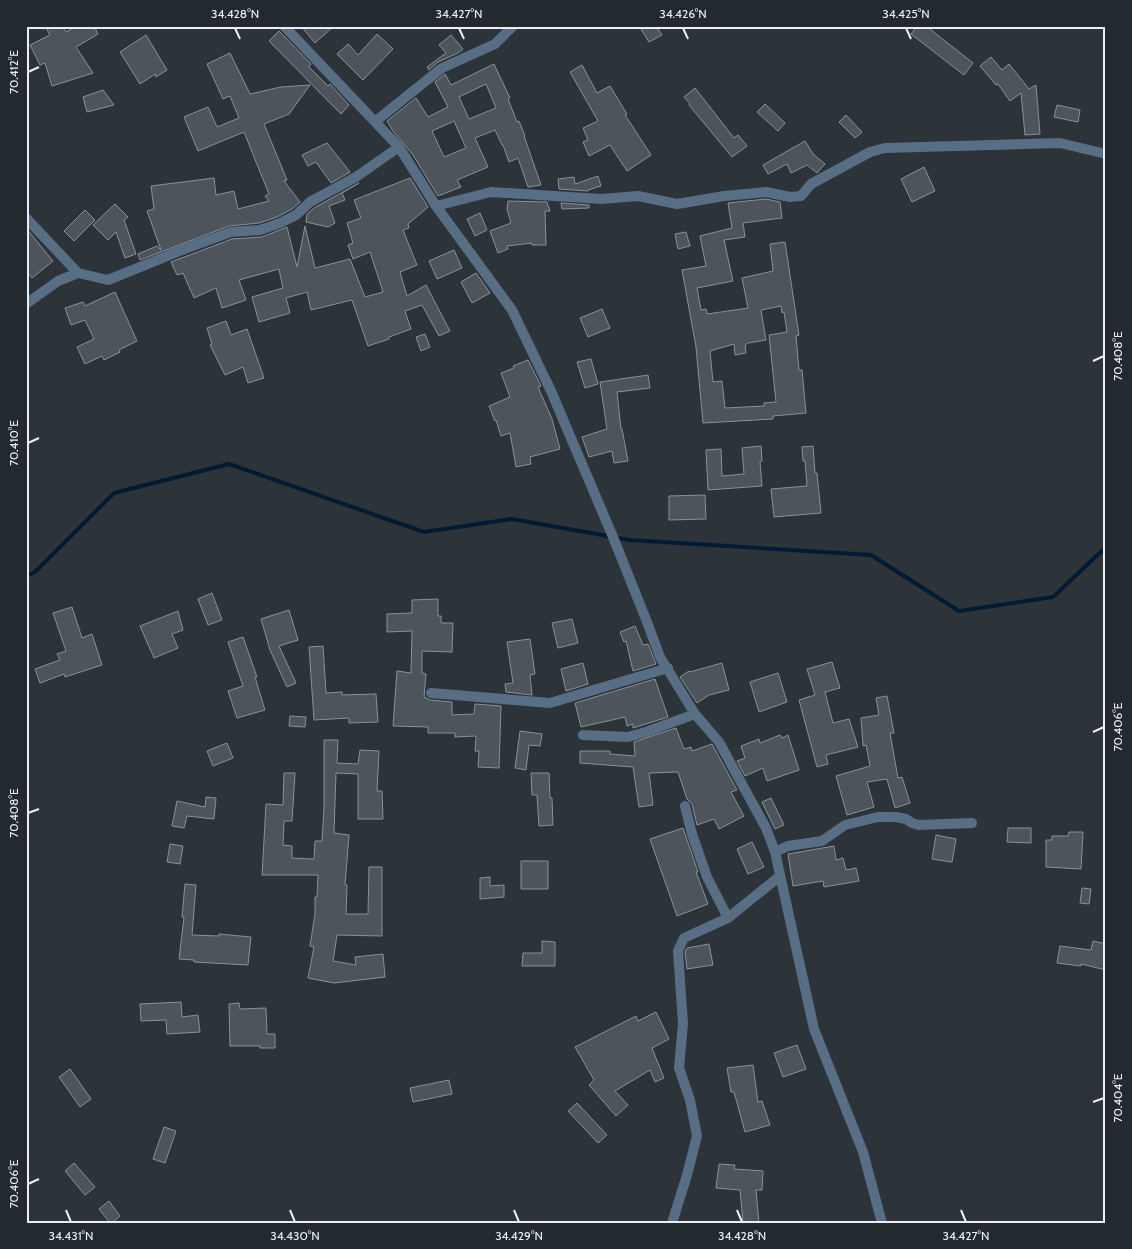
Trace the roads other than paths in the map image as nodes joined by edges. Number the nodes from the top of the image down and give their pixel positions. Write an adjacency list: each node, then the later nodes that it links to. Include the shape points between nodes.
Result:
1 (284, 26): 3 (street)
2 (513, 26): 3 (street, via 495,44 442,68)
3 (376, 121): 4 (street)
4 (399, 146): 6 (street); 8 (street, via 356,177 280,223 260,230 231,232 108,280)
5 (1106, 154): 6 (street, via 1060,143 884,148 870,152 811,184 801,196 766,192 677,204 638,196 601,198 491,192)
6 (436, 206): 10 (street, via 512,310 551,391 660,657)
7 (26, 218): 8 (street)
8 (78, 273): 9 (street, via 58,281)
9 (26, 304)
10 (668, 668): 11 (street, via 550,703); 12 (street)
11 (431, 693)
12 (695, 714): 13 (street, via 628,736); 16 (street, via 719,742)
13 (583, 735)
14 (685, 806): 18 (street, via 707,877)
15 (972, 823): 16 (street, via 919,825 896,816 878,817 845,825 822,841 788,846)
16 (776, 852): 17 (street)
17 (780, 876): 18 (street); 20 (street, via 814,1029 863,1152)
18 (728, 918): 19 (street, via 684,938 678,951 683,1024 678,1068 690,1100 697,1136)
19 (672, 1223)
20 (882, 1223)

